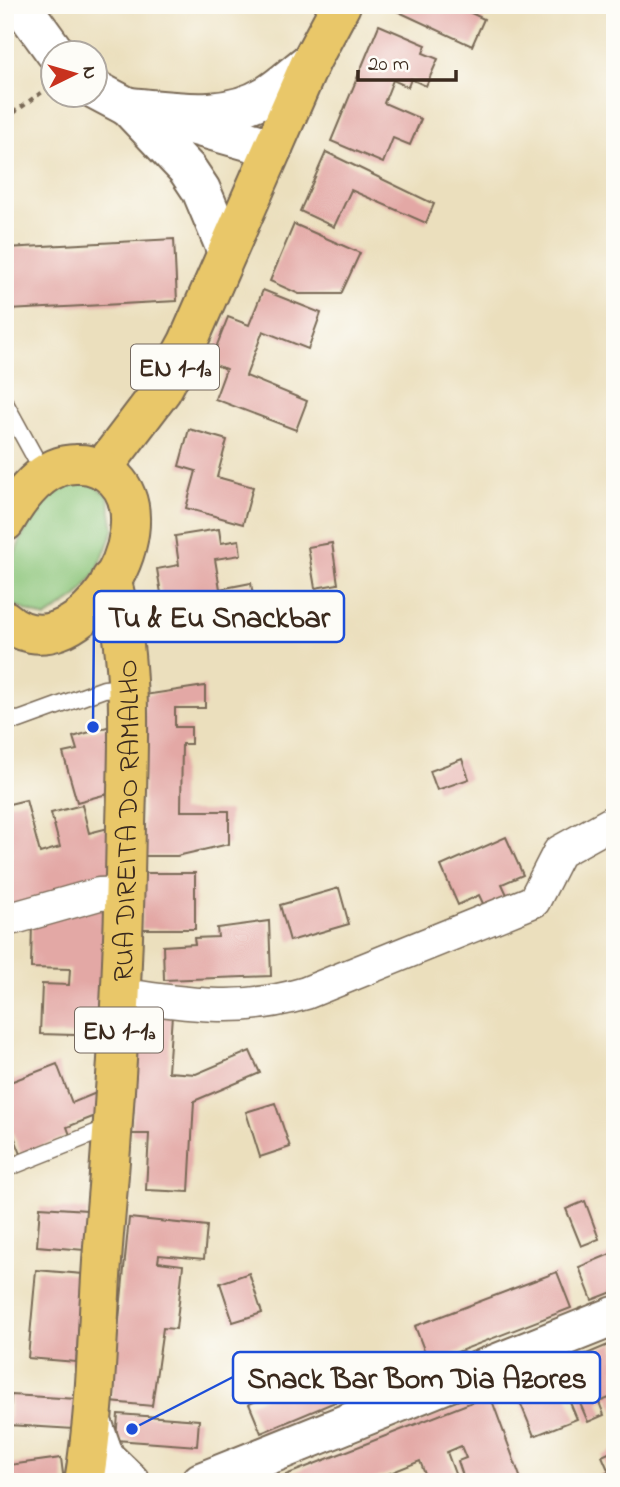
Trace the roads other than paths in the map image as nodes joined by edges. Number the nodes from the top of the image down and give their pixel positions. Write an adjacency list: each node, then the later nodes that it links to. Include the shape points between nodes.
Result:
1 (21, 5): 3 (street)
2 (341, 5): 4 (main road, EN 1-1ª)
3 (45, 38)
4 (311, 61): 6 (street, via 268,94 234,110 193,113); 7 (main road, EN 1-1ª)
5 (108, 96): 6 (street)
6 (128, 107): 7 (street); 8 (street, via 187,169)
7 (273, 148): 8 (main road, EN 1-1ª)
8 (227, 252): 10 (main road, EN 1-1ª, via 162,390)
9 (5, 402): 11 (lane)
10 (102, 469): 11 (main road, via 77,463); 13 (main road, via 122,486 132,517)
11 (44, 474): 12 (main road)
12 (5, 523)
13 (111, 579): 14 (main road, via 91,607 64,630 47,635); 15 (main road, RUA DIREITA DO RAMALHO / EN 1-1ª, via 123,621)
14 (7, 628)
15 (127, 687): 16 (lane, via 104,689 19,720); 18 (main road, RUA DIREITA DO RAMALHO / EN 1-1ª)
16 (5, 719)
17 (615, 821): 20 (street, via 559,852 534,901 306,993 232,1008)
18 (125, 893): 19 (street, via 99,894); 20 (main road, RUA DIREITA DO RAMALHO / EN 1-1ª)
19 (14, 918)
20 (120, 995): 21 (main road, RUA DIREITA DO RAMALHO / EN 1-1ª)
21 (115, 1125): 22 (lane); 24 (main road, RUA DIREITA DO RAMALHO / EN 1-1ª)
22 (5, 1169)
23 (615, 1316): 27 (street)
24 (94, 1427): 25 (main road, RUA DIREITA DO RAMALHO / EN 1-1ª); 26 (street, via 105,1458)
25 (84, 1482)
26 (130, 1482)
27 (201, 1482)

